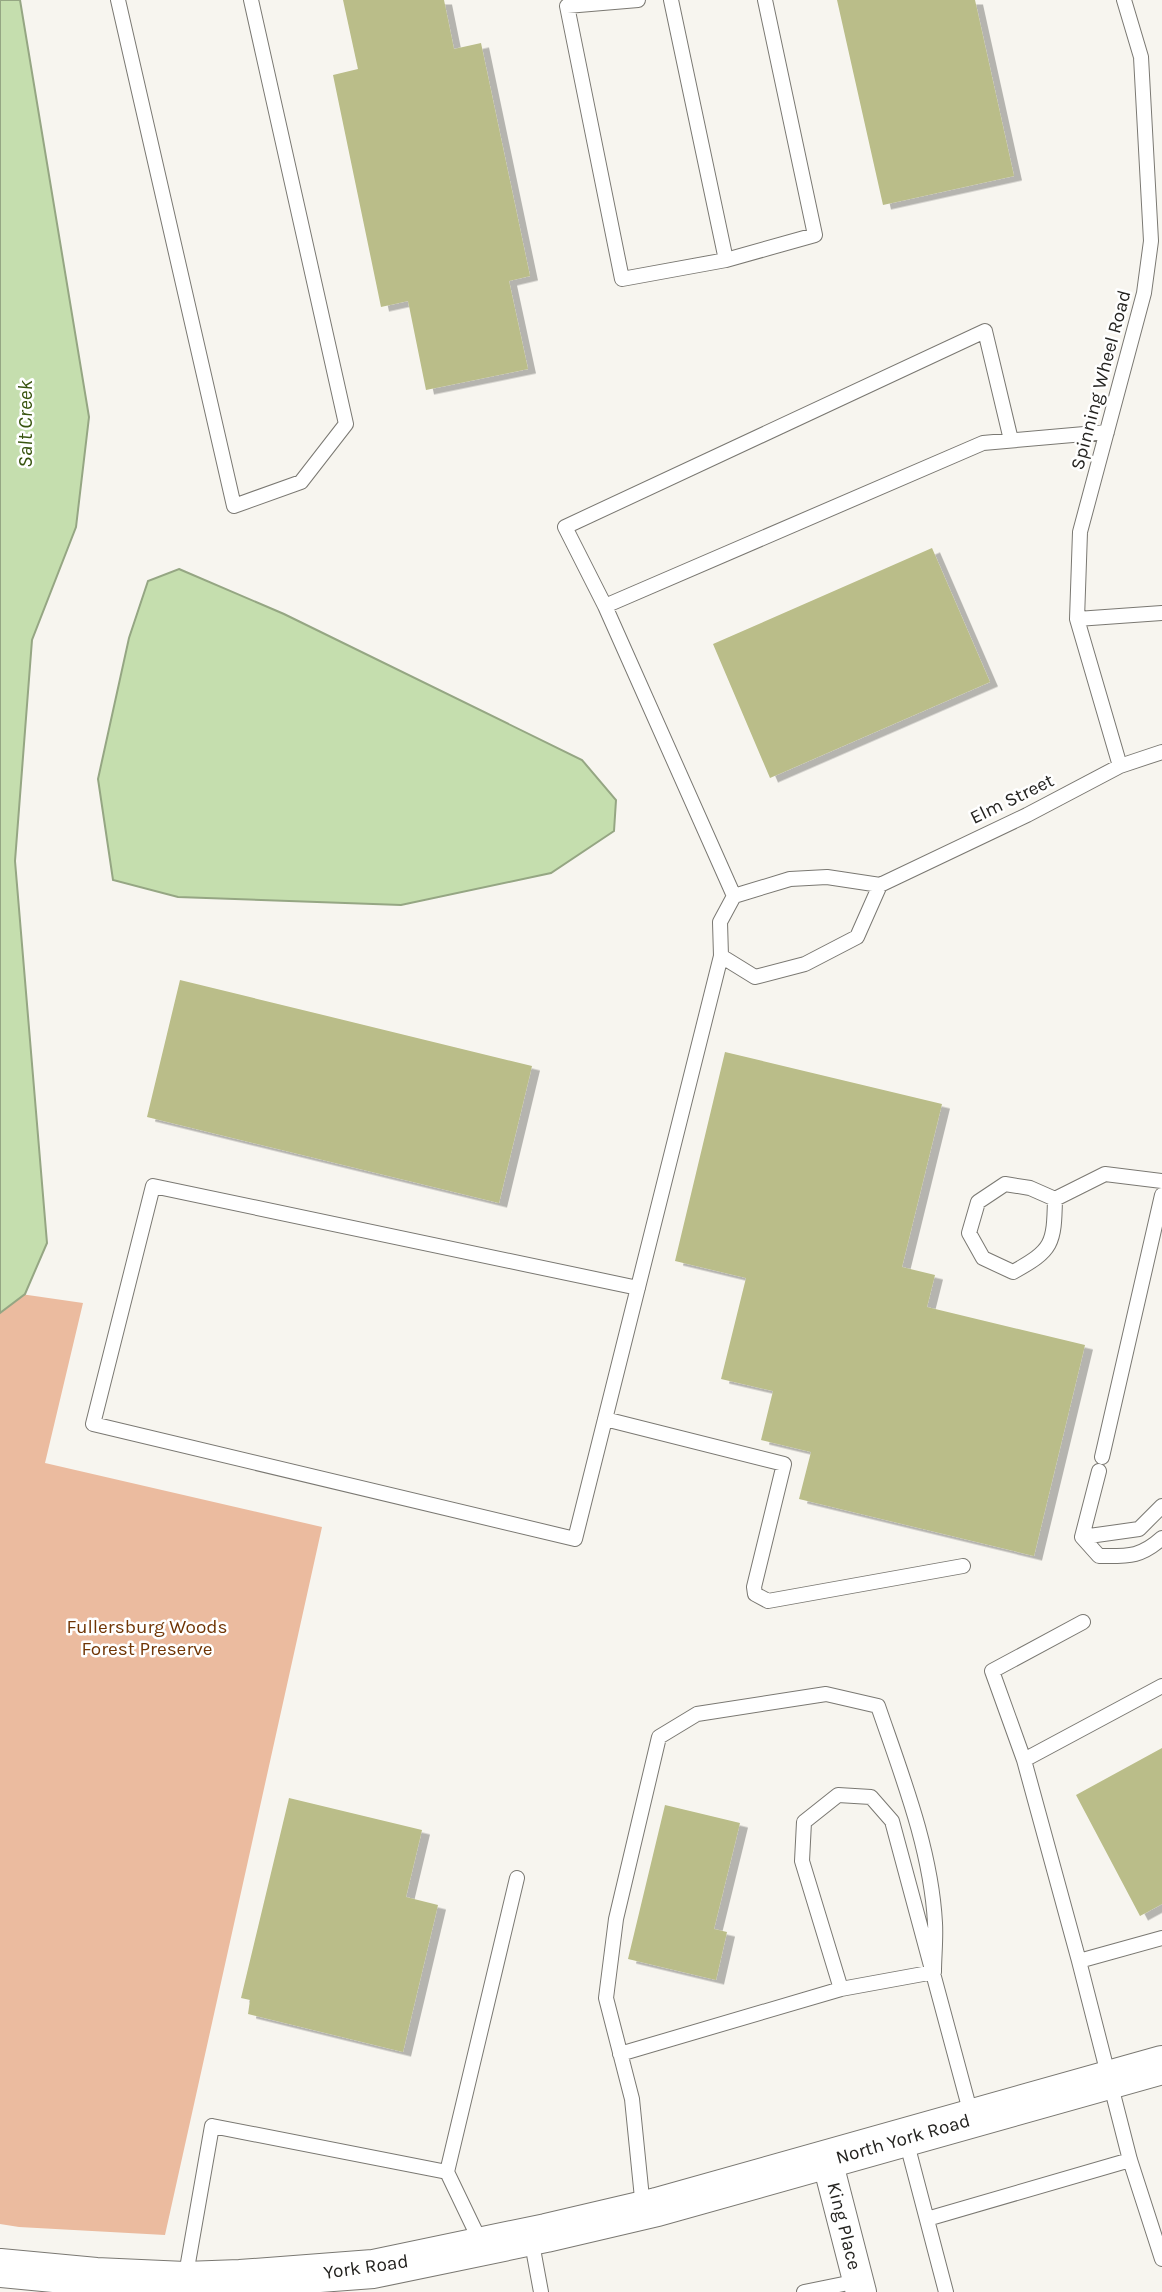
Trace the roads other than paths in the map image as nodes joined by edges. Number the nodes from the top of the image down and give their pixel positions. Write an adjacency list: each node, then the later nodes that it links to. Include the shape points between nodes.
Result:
1 (118, 0): 2 (lane, via 234,506 301,482 346,424)
2 (251, 0)
3 (638, 0): 8 (lane, via 567,6 622,279)
4 (671, 0): 8 (lane)
5 (765, 0): 8 (lane, via 815,235)
6 (1124, 0): 7 (lane, Spinning Wheel Road, via 1141,57)
7 (1156, 240): 9 (lane, Spinning Wheel Road)
8 (726, 260)
9 (1107, 432): 10 (lane); 13 (lane, Spinning Wheel Road, via 1080,532)
10 (1011, 440): 11 (lane, via 983,443); 11 (lane, via 985,331 565,527)
11 (605, 606): 17 (lane)
12 (1162, 613): 13 (lane)
13 (1077, 619): 15 (lane, Spinning Wheel Road)
14 (1162, 752): 15 (lane, Elm Street)
15 (1120, 765): 16 (lane, Elm Street)
16 (880, 885): 17 (lane, via 827,877 790,880); 18 (lane, via 857,937 804,964 755,977)
17 (734, 897): 18 (lane, via 720,922)
18 (722, 956): 22 (lane)
19 (1162, 1181): 21 (lane, via 1105,1174)
20 (1162, 1195): 25 (lane)
21 (1055, 1199): 21 (lane, via 1054,1233 1041,1257 1013,1272 983,1258 969,1233 978,1202 1006,1184)
22 (638, 1288): 23 (lane); 23 (lane, via 153,1186 93,1424 575,1539)
23 (605, 1419): 27 (lane, via 784,1464 754,1587 761,1599)
24 (1162, 1506): 25 (lane, via 1139,1529)
25 (1082, 1537): 26 (lane, via 1099,1556 1133,1557)
26 (1162, 1538)
27 (963, 1566)
28 (1083, 1622): 30 (lane, via 992,1671)
29 (1162, 1686): 30 (lane)
30 (1024, 1760): 33 (lane)
31 (517, 1878): 43 (lane)
32 (1162, 1938): 33 (lane)
33 (1079, 1961): 38 (lane)
34 (934, 1972): 35 (lane); 35 (lane, via 892,1821 872,1797 838,1795 804,1822 802,1861); 36 (lane, via 935,1923 925,1857 878,1706 826,1694 697,1714 659,1737 616,1919 606,1998); 39 (lane)
35 (841, 1989): 36 (lane)
36 (620, 2054): 44 (lane, via 632,2099)
37 (1161, 2071): 38 (main road, North York Road)
38 (1111, 2080): 39 (main road, North York Road); 42 (lane)
39 (972, 2119): 40 (main road, North York Road)
40 (905, 2138): 41 (main road, North York Road); 45 (lane)
41 (827, 2160): 44 (main road, North York Road); 51 (street, King Place)
42 (1130, 2160): 45 (lane); 48 (lane)
43 (447, 2172): 47 (lane); 50 (lane, via 212,2126)
44 (643, 2210): 46 (main road, York Road)
45 (927, 2219): 54 (lane)
46 (530, 2237): 47 (main road, York Road); 52 (lane)
47 (482, 2246): 50 (main road, York Road, via 373,2269)
48 (1162, 2259)
49 (0, 2268): 50 (main road, York Road)
50 (186, 2286)
51 (860, 2287): 53 (lane)
52 (541, 2292)
53 (804, 2292)
54 (946, 2292)

